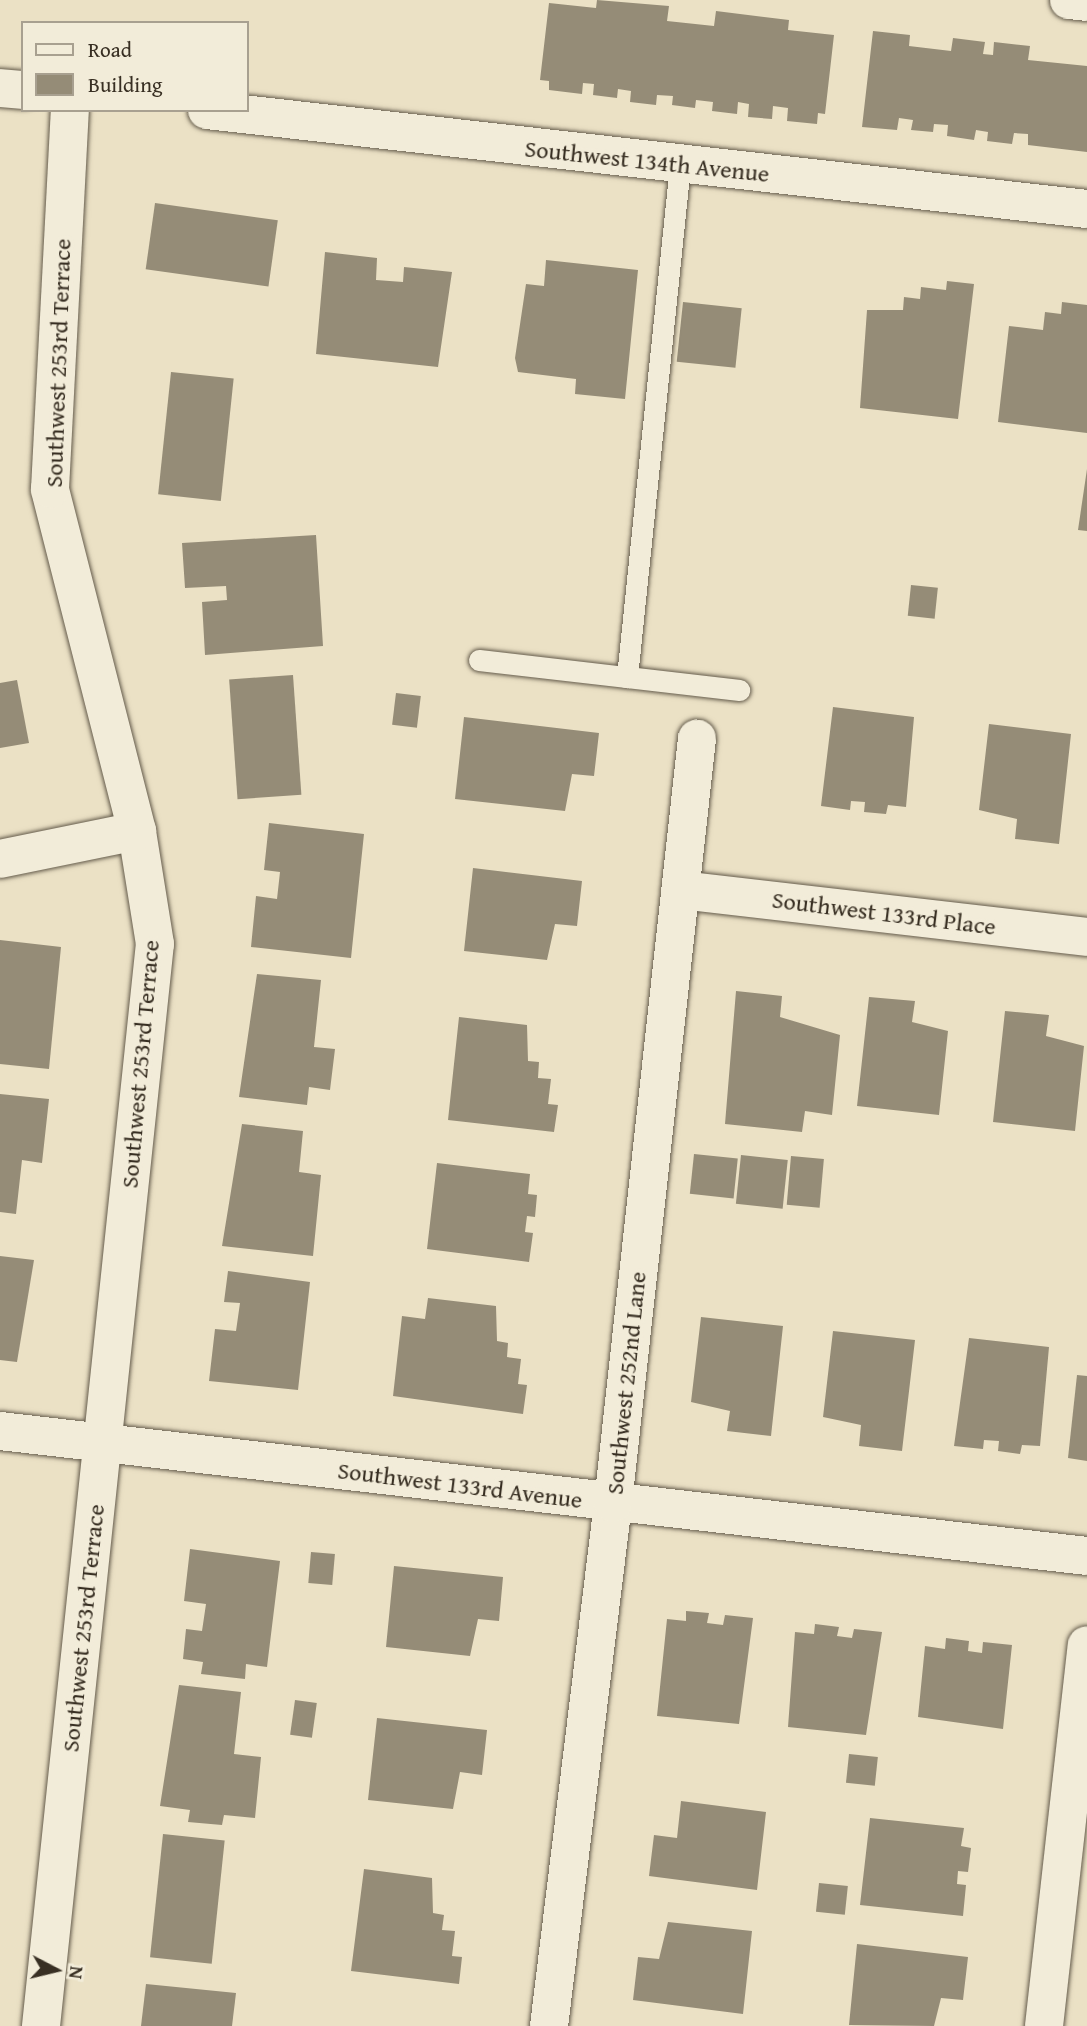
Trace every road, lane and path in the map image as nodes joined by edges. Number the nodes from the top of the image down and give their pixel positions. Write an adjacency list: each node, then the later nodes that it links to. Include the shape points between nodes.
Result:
1 (1069, 0): 2 (street)
2 (1087, 2)
3 (0, 88): 4 (street)
4 (21, 90)
5 (70, 112): 13 (street, Southwest 253rd Terrace, via 50,489)
6 (225, 112): 7 (street, Southwest 134th Avenue)
7 (680, 164): 8 (street, Southwest 134th Avenue); 10 (lane)
8 (1087, 209)
9 (479, 660): 10 (lane)
10 (627, 677): 11 (lane)
11 (740, 690)
12 (697, 739): 15 (street, Southwest 252nd Lane)
13 (137, 831): 14 (street); 18 (street, Southwest 253rd Terrace, via 155,944)
14 (0, 859)
15 (681, 890): 16 (street, Southwest 133rd Place); 19 (street, Southwest 252nd Lane)
16 (1087, 937)
17 (0, 1431): 18 (street, Southwest 133rd Avenue)
18 (103, 1441): 19 (street, Southwest 133rd Avenue); 22 (street, Southwest 253rd Terrace)
19 (613, 1503): 20 (street, Southwest 133rd Avenue); 23 (street, Southwest 252nd Lane)
20 (1087, 1556)
21 (1087, 1645): 24 (street)
22 (41, 2026)
23 (548, 2026)
24 (1044, 2026)

